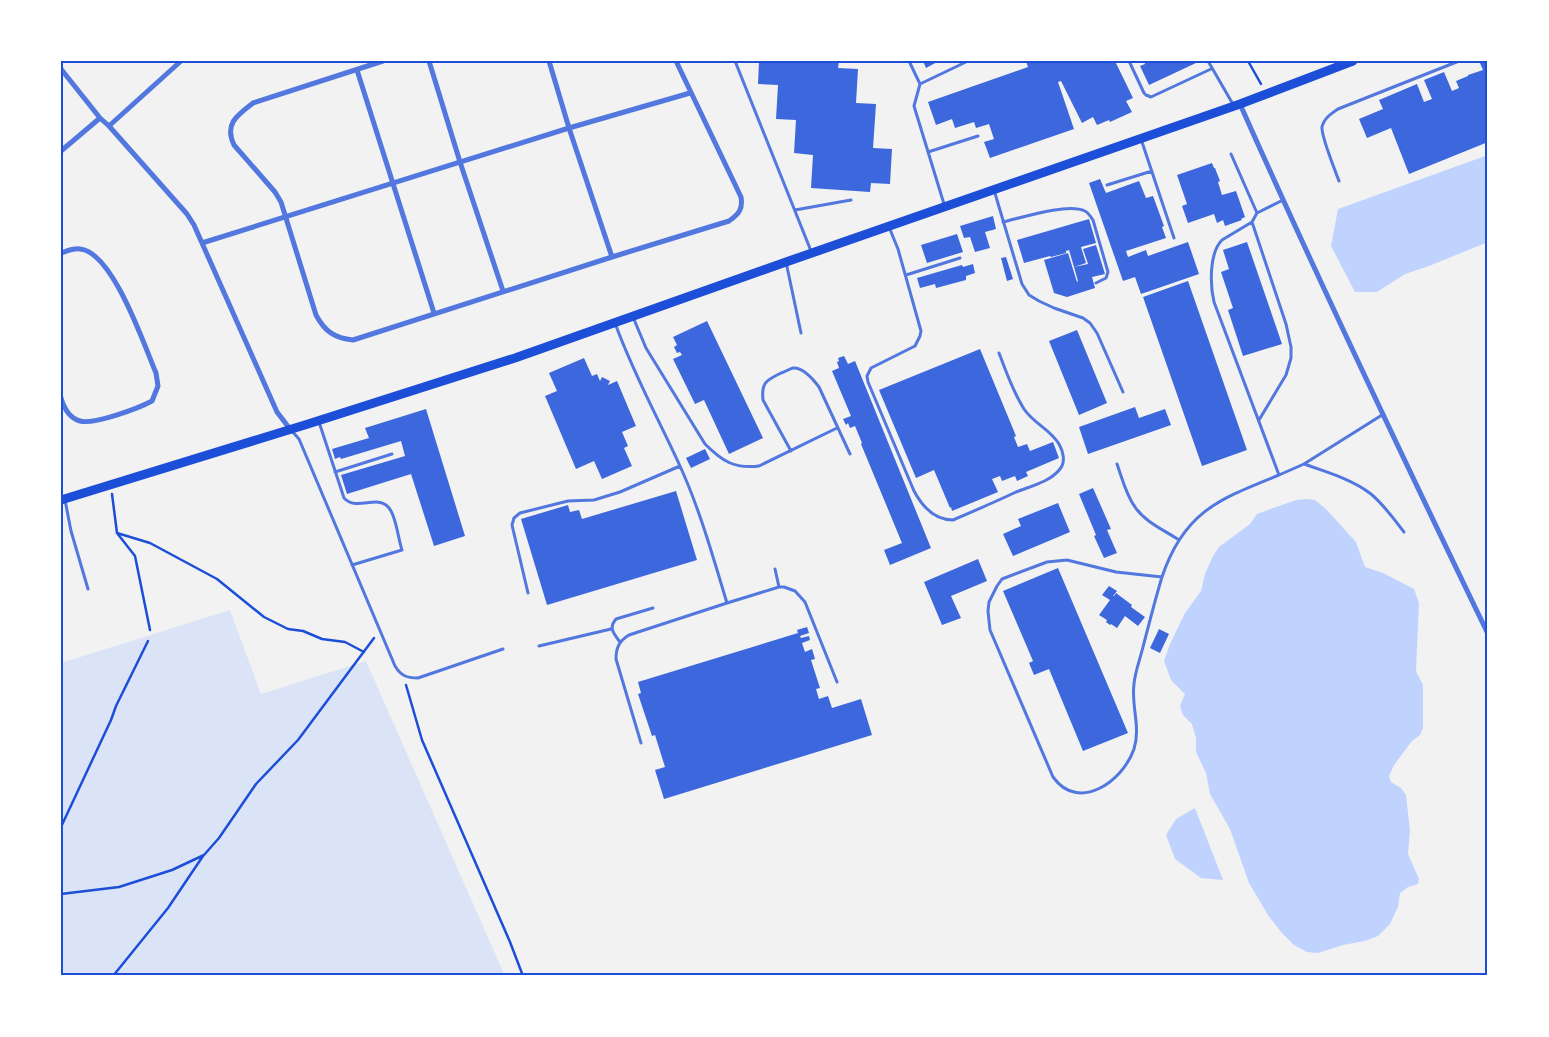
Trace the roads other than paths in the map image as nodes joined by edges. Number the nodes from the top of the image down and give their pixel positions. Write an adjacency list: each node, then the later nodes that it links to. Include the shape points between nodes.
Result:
1 (181, 61): 20 (street)
2 (383, 61): 15 (street)
3 (429, 61): 27 (street)
4 (548, 61): 21 (street)
5 (676, 61): 17 (street)
6 (735, 61): 36 (lane)
7 (909, 61): 16 (lane)
8 (968, 61): 16 (lane)
9 (1129, 61): 14 (lane, via 1144,93 1152,97)
10 (1208, 61): 14 (lane)
11 (1354, 61): 18 (main road)
12 (1459, 61): 29 (lane, via 1338,109 1328,117 1322,132)
13 (61, 69): 19 (street)
14 (1212, 69): 18 (lane)
15 (357, 70): 30 (street); 38 (street, via 258,100 232,122 230,137 234,145 275,192)
16 (920, 84): 25 (lane, via 914,106)
17 (690, 93): 21 (street); 46 (street, via 741,196 740,211 729,221)
18 (1237, 105): 23 (main road); 34 (street)
19 (100, 118): 20 (street); 24 (street)
20 (109, 126): 43 (street, via 187,214)
21 (569, 128): 27 (street); 46 (street)
22 (978, 136): 25 (lane)
23 (1141, 138): 28 (lane); 32 (main road)
24 (61, 151)
25 (928, 152): 35 (lane)
26 (1231, 154): 37 (lane)
27 (460, 162): 30 (street); 51 (street)
28 (1152, 171): 31 (lane); 42 (lane)
29 (1339, 181)
30 (391, 183): 38 (street); 52 (street)
31 (1106, 185)
32 (994, 190): 35 (main road); 39 (lane)
33 (851, 200): 36 (lane)
34 (1283, 200): 37 (lane); 59 (street)
35 (945, 207): 41 (main road)
36 (795, 210): 45 (lane)
37 (1257, 213): 40 (lane)
38 (285, 217): 43 (street); 52 (street, via 316,315 329,332 353,340)
39 (1004, 222): 50 (lane, via 1068,208 1089,214 1108,272 1106,278); 57 (lane, via 1028,295 1090,323)
40 (1252, 222): 60 (lane, via 1291,346 1286,375); 60 (lane, via 1218,244 1214,253 1211,288)
41 (888, 226): 45 (main road); 49 (lane)
42 (1174, 238)
43 (202, 243): 63 (street, via 277,412)
44 (61, 253): 58 (street, via 80,249 87,251 114,278 158,386 152,401 94,421 73,418)
45 (812, 253): 48 (main road)
46 (612, 257): 51 (street)
47 (960, 258): 49 (lane)
48 (786, 262): 53 (main road); 55 (lane)
49 (906, 275): 56 (lane, via 920,323 920,336 915,346 871,368 867,376 914,491 920,502 944,520 953,520 1042,483 1063,464 1058,443 1024,410)
50 (1096, 283)
51 (503, 291): 52 (street)
52 (434, 313)
53 (632, 316): 54 (main road); 64 (lane, via 646,348 716,455 726,462 747,468)
54 (614, 322): 61 (main road, via 515,358); 69 (lane)
55 (802, 333)
56 (999, 353)
57 (1123, 392)
58 (61, 398)
59 (1382, 415): 68 (lane); 84 (street)
60 (1259, 420): 71 (lane)
61 (318, 421): 63 (main road); 70 (lane)
62 (837, 428): 64 (lane); 64 (lane, via 812,378 793,368 771,378 763,388 763,400); 66 (lane)
63 (290, 429): 72 (main road); 75 (lane, via 298,439)
64 (791, 451)
65 (392, 454): 70 (lane)
66 (850, 454)
67 (1117, 464): 74 (lane, via 1136,508)
68 (1304, 464): 71 (lane); 73 (lane, via 1370,493 1384,505)
69 (680, 466): 80 (lane, via 594,500 568,501 520,512 512,525); 81 (lane)
70 (335, 472): 75 (lane, via 347,502 386,505 402,550)
71 (1279, 475): 74 (lane, via 1218,502 1196,519)
72 (63, 500): 79 (lane)
73 (1404, 532)
74 (1179, 540): 77 (lane)
75 (352, 565): 87 (lane, via 395,666 403,676 418,678)
76 (775, 569): 78 (lane)
77 (1162, 577): 77 (lane, via 1134,683 1137,730 1130,759 1107,785 1085,793 1066,790 1053,777 990,630 988,611 993,592 1002,579 1057,560)
78 (779, 587): 81 (lane); 88 (lane, via 790,589 802,598)
79 (88, 589)
80 (528, 594)
81 (727, 603): 85 (lane, via 629,635)
82 (653, 608): 83 (lane, via 616,619)
83 (611, 629): 85 (lane); 86 (lane)
84 (1488, 634)
85 (620, 642): 89 (lane, via 616,659)
86 (539, 646)
87 (503, 648)
88 (837, 682)
89 (641, 743)

